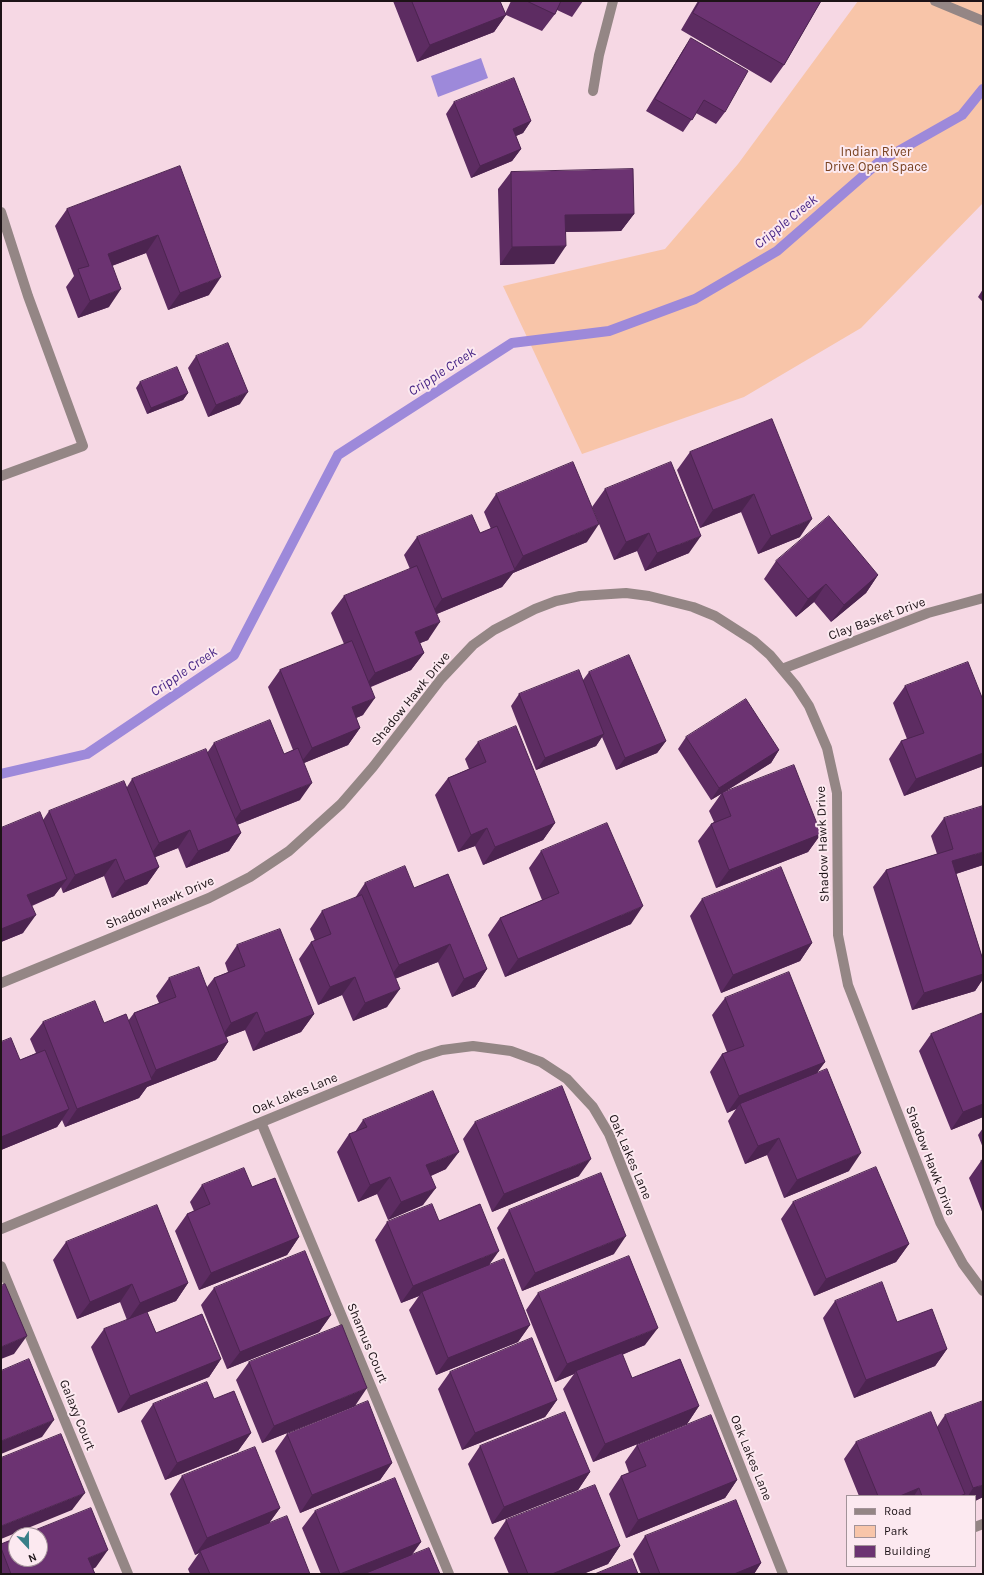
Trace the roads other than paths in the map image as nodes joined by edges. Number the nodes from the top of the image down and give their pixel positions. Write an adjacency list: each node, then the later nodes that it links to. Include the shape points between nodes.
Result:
1 (614, 1): 4 (street)
2 (936, 1): 3 (street)
3 (983, 21)
4 (592, 91)
5 (1, 212): 6 (street, via 28,296 83,446)
6 (1, 476)
7 (983, 598): 8 (street, Clay Basket Drive, via 928,613)
8 (782, 668): 9 (street, Shadow Hawk Drive, via 754,642 715,616 693,607 649,596 626,593 580,596 535,609 494,630 473,645 441,679 341,804 289,850 250,876 209,898); 13 (street, Shadow Hawk Drive, via 809,706 828,748 837,793 838,935 848,985 940,1222 963,1264)
9 (1, 983)
10 (262, 1122): 11 (street, Oak Lakes Lane); 15 (street, Shamus Court); 16 (street, Oak Lakes Lane, via 442,1050 473,1046 511,1051 540,1062 567,1079 593,1107 609,1134)
11 (1, 1230)
12 (1, 1266): 14 (street, Galaxy Court)
13 (983, 1291)
14 (128, 1574)
15 (449, 1574)
16 (783, 1574)

